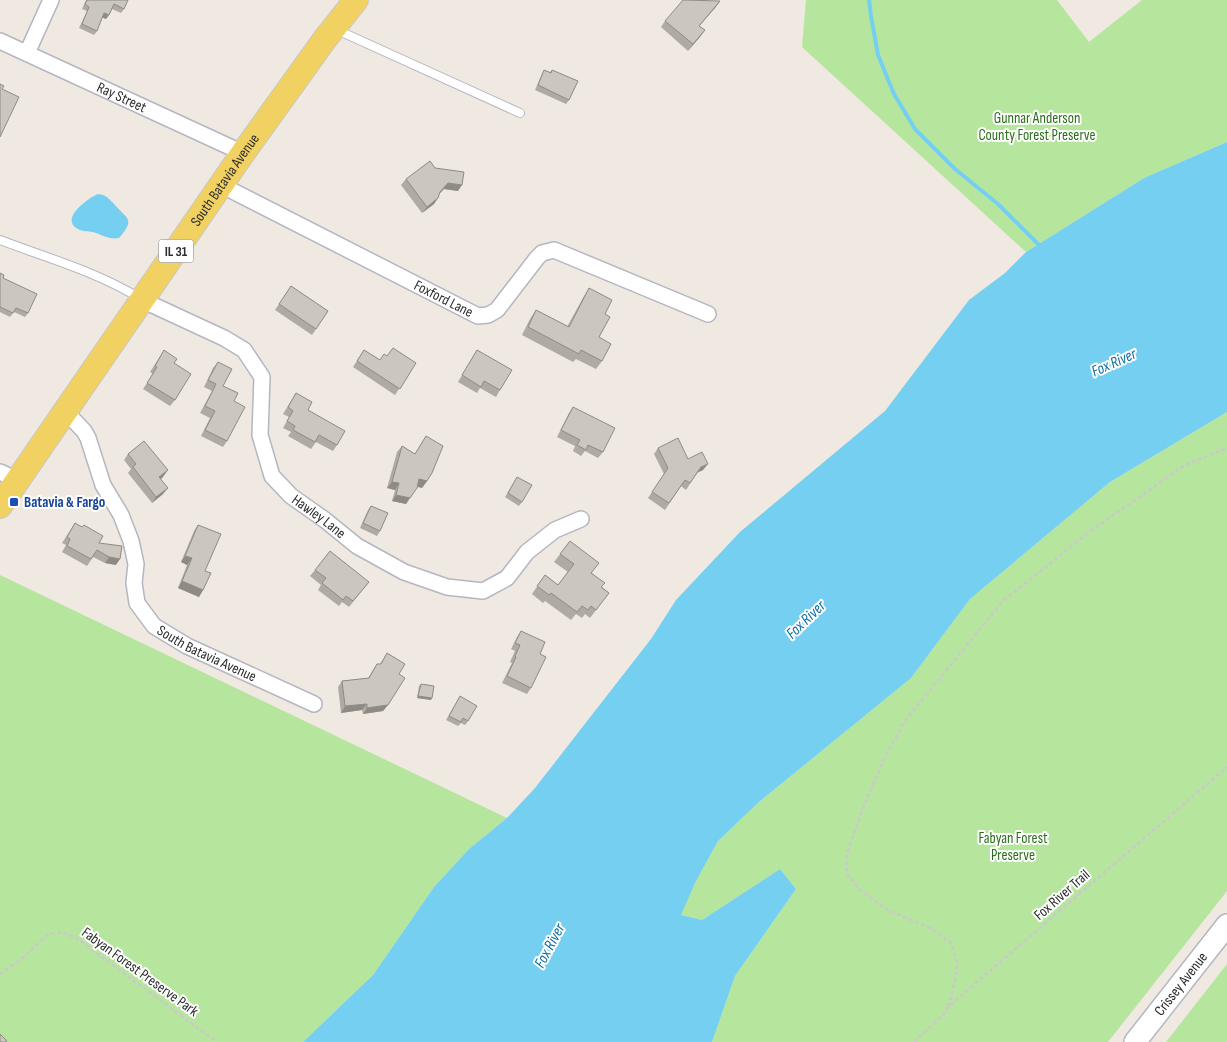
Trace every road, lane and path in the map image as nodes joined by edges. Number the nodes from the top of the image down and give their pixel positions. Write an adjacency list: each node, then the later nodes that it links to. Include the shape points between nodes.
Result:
1 (51, 0): 5 (street)
2 (356, 0): 3 (main road, South Batavia Avenue / IL 31)
3 (333, 28): 6 (lane); 7 (main road, South Batavia Avenue / IL 31)
4 (0, 41): 5 (street, Ray Street)
5 (27, 53): 7 (street, Ray Street)
6 (520, 114)
7 (243, 153): 8 (main road, South Batavia Avenue / IL 31)
8 (221, 185): 10 (main road, South Batavia Avenue / IL 31); 11 (street, Foxford Lane, via 478,316 488,316 497,310 537,258 554,250)
9 (0, 240): 10 (lane, via 122,287)
10 (142, 300): 12 (main road, South Batavia Avenue / IL 31); 16 (street, Hawley Lane, via 244,350 262,376 260,435 272,476 291,496 357,546 404,572 447,587 484,591 507,578 527,552 555,530)
11 (708, 314)
12 (65, 411): 14 (main road, South Batavia Avenue / IL 31); 17 (street, South Batavia Avenue, via 88,438 103,485 121,516 136,564 137,603 154,626 187,646)
13 (1227, 448): 21 (path, via 1185,465 1088,534 1003,601 904,722 885,757 847,853 847,874 861,891 888,910 930,928 950,942 957,962)
14 (9, 476): 15 (main road, South Batavia Avenue / IL 31)
15 (0, 506)
16 (580, 519)
17 (314, 704)
18 (1227, 767): 21 (path, Fox River Trail)
19 (1227, 926): 24 (main road, Crissey Avenue)
20 (0, 974): 22 (path, Fabyan Forest Preserve Park, via 49,934 62,932 76,938)
21 (948, 1007): 23 (path, Fox River Trail)
22 (217, 1042)
23 (914, 1042)
24 (1135, 1042)

